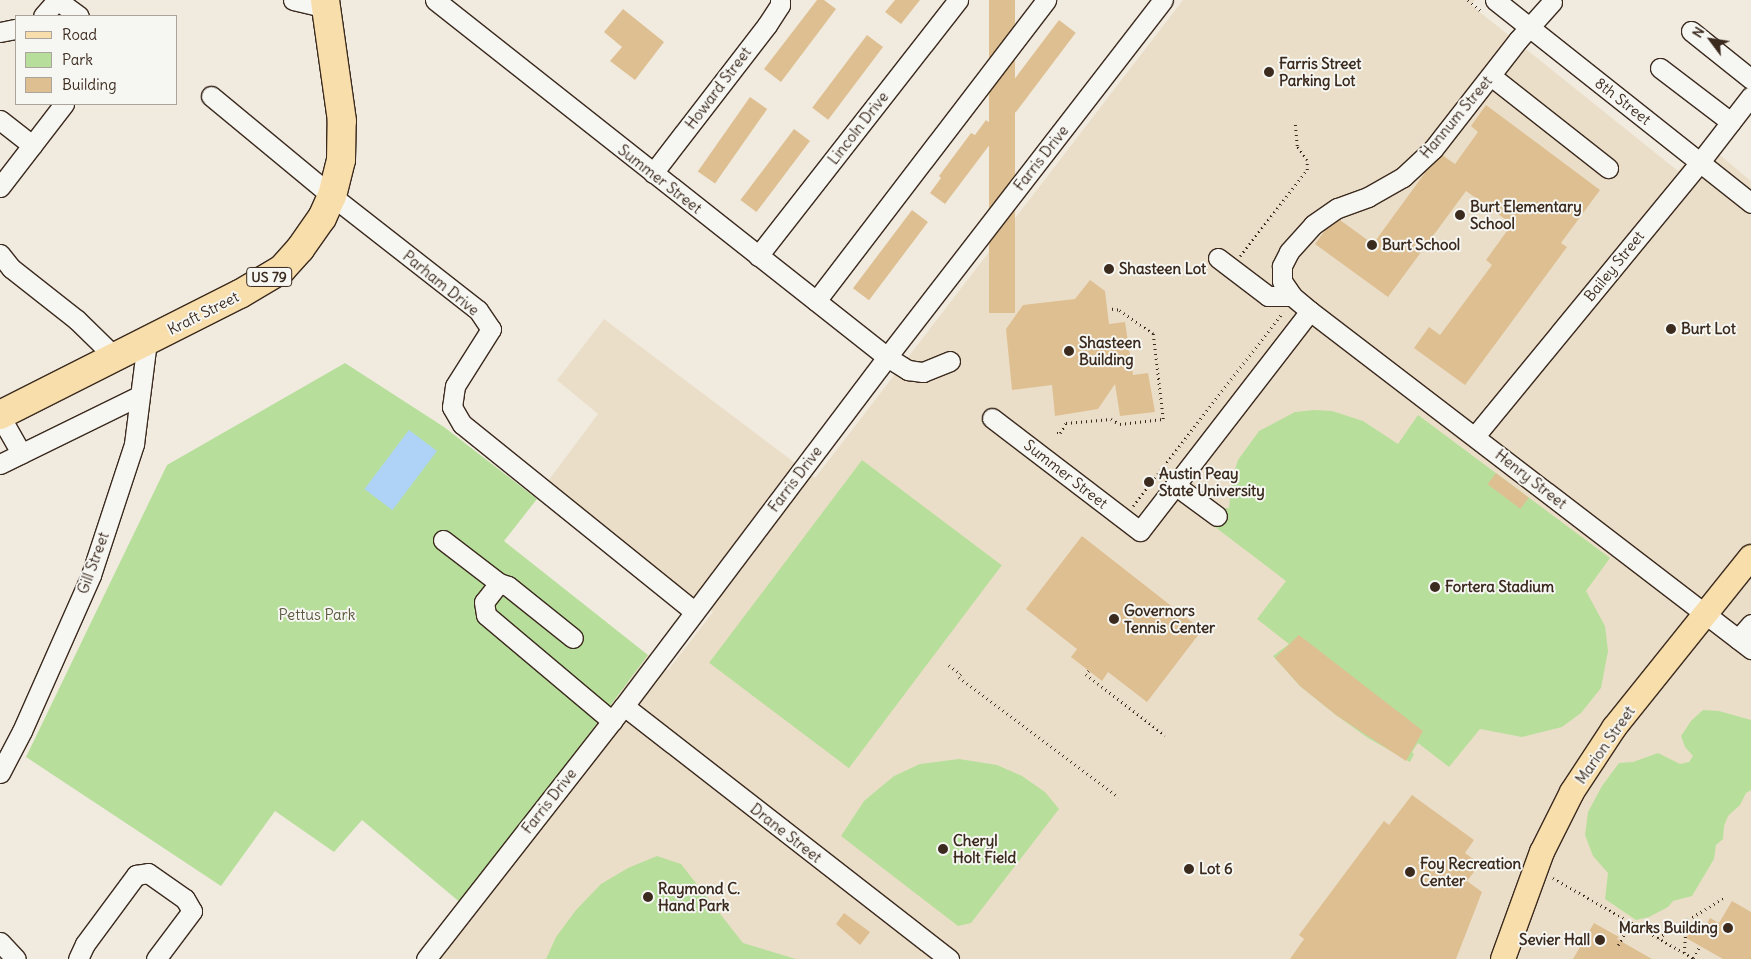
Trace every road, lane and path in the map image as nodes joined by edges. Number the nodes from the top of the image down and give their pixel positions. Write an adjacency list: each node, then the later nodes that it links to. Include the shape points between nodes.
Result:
1 (293, 0): 9 (street)
2 (435, 0): 29 (street, Summer Street)
3 (780, 0): 29 (street, Howard Street, via 767,25)
4 (958, 0): 34 (street, Lincoln Drive)
5 (1046, 0): 37 (street)
6 (1163, 0): 42 (street, Farris Drive)
7 (1468, 0): 10 (path)
8 (1552, 2): 13 (street, Hannum Street)
9 (326, 4): 31 (highway, Kraft Street / US 79, via 342,121 341,160)
10 (1489, 6): 13 (street, 8th Street)
11 (44, 15): 12 (street, via 57,0)
12 (78, 15)
13 (1531, 28): 18 (street, Hannum Street); 27 (street, 8th Street)
14 (15, 29): 16 (street)
15 (1691, 31): 19 (street)
16 (0, 32)
17 (1660, 68): 25 (street)
18 (1490, 76): 28 (street); 38 (street, Hannum Street, via 1433,149 1403,177 1368,197 1338,208 1313,224 1288,252 1282,266 1282,281)
19 (1751, 79)
20 (211, 96): 31 (street, Parham Drive)
21 (1751, 96): 25 (street, Bailey Street)
22 (63, 105): 26 (street)
23 (0, 120): 26 (street)
24 (1295, 121): 36 (path, via 1297,146 1307,160 1307,170)
25 (1731, 122): 27 (street, Bailey Street)
26 (32, 145): 30 (street)
27 (1700, 162): 32 (street, 8th Street); 49 (street, Bailey Street)
28 (1608, 168)
29 (653, 173): 34 (street, Summer Street)
30 (0, 187)
31 (332, 196): 41 (highway, Kraft Street / US 79, via 322,218 282,269); 58 (street, Parham Drive, via 478,310 491,329 455,386 452,407 462,424)
32 (1751, 203)
33 (0, 254): 43 (street, via 11,268 76,320)
34 (758, 256): 37 (street, Summer Street)
35 (1218, 258): 38 (street, via 1268,296)
36 (1236, 261)
37 (816, 301): 42 (street, Summer Street)
38 (1288, 303): 40 (street, Hannum Street); 53 (path)
39 (1110, 309): 48 (path, via 1118,310 1153,334 1164,418 1120,424 1111,419 1066,424)
40 (1310, 311): 49 (street, Henry Street); 52 (street)
41 (147, 341): 43 (highway, Kraft Street / US 79); 45 (street, Gill Street)
42 (887, 356): 44 (street, Summer Street, via 908,370 923,372); 58 (street, Farris Drive)
43 (116, 358): 46 (highway, Kraft Street / US 79)
44 (950, 361)
45 (139, 396): 50 (street); 68 (street, Gill Street, via 134,444 91,575)
46 (0, 416): 50 (street)
47 (992, 418): 52 (street, Summer Street, via 1140,531)
48 (1057, 433)
49 (1475, 436): 59 (street, Henry Street)
50 (21, 452): 51 (street)
51 (0, 464)
52 (1176, 485): 54 (street)
53 (1128, 513)
54 (1217, 516)
55 (443, 540): 57 (street)
56 (1751, 557): 59 (main road, Marion Street)
57 (499, 583): 61 (street, via 508,586); 66 (street, via 484,602 486,615)
58 (695, 612): 65 (street, Farris Drive)
59 (1705, 614): 62 (street, Henry Street); 85 (main road, Marion Street, via 1614,728 1572,792 1542,852)
60 (1751, 624): 62 (street)
61 (573, 638)
62 (1745, 644)
63 (949, 665): 69 (path, via 961,674 959,677)
64 (1089, 671): 67 (path, via 1086,674)
65 (624, 706): 66 (street, Farris Drive); 84 (street, Drane Street)
66 (612, 721): 83 (street, Farris Drive)
67 (1165, 736)
68 (0, 773)
69 (1119, 798)
70 (1551, 877): 73 (path)
71 (1726, 897): 72 (path)
72 (1686, 921): 74 (path); 78 (path)
73 (1631, 923): 74 (path); 76 (path)
74 (1658, 938): 78 (path)
75 (0, 942): 80 (street)
76 (1618, 945)
77 (1700, 946): 79 (path)
78 (1684, 953): 79 (path)
79 (1694, 958)
80 (16, 959)
81 (78, 959): 82 (street, via 85,944 136,875 148,873 185,899 192,911)
82 (156, 959)
83 (426, 959)
84 (949, 959)
85 (1503, 959)

